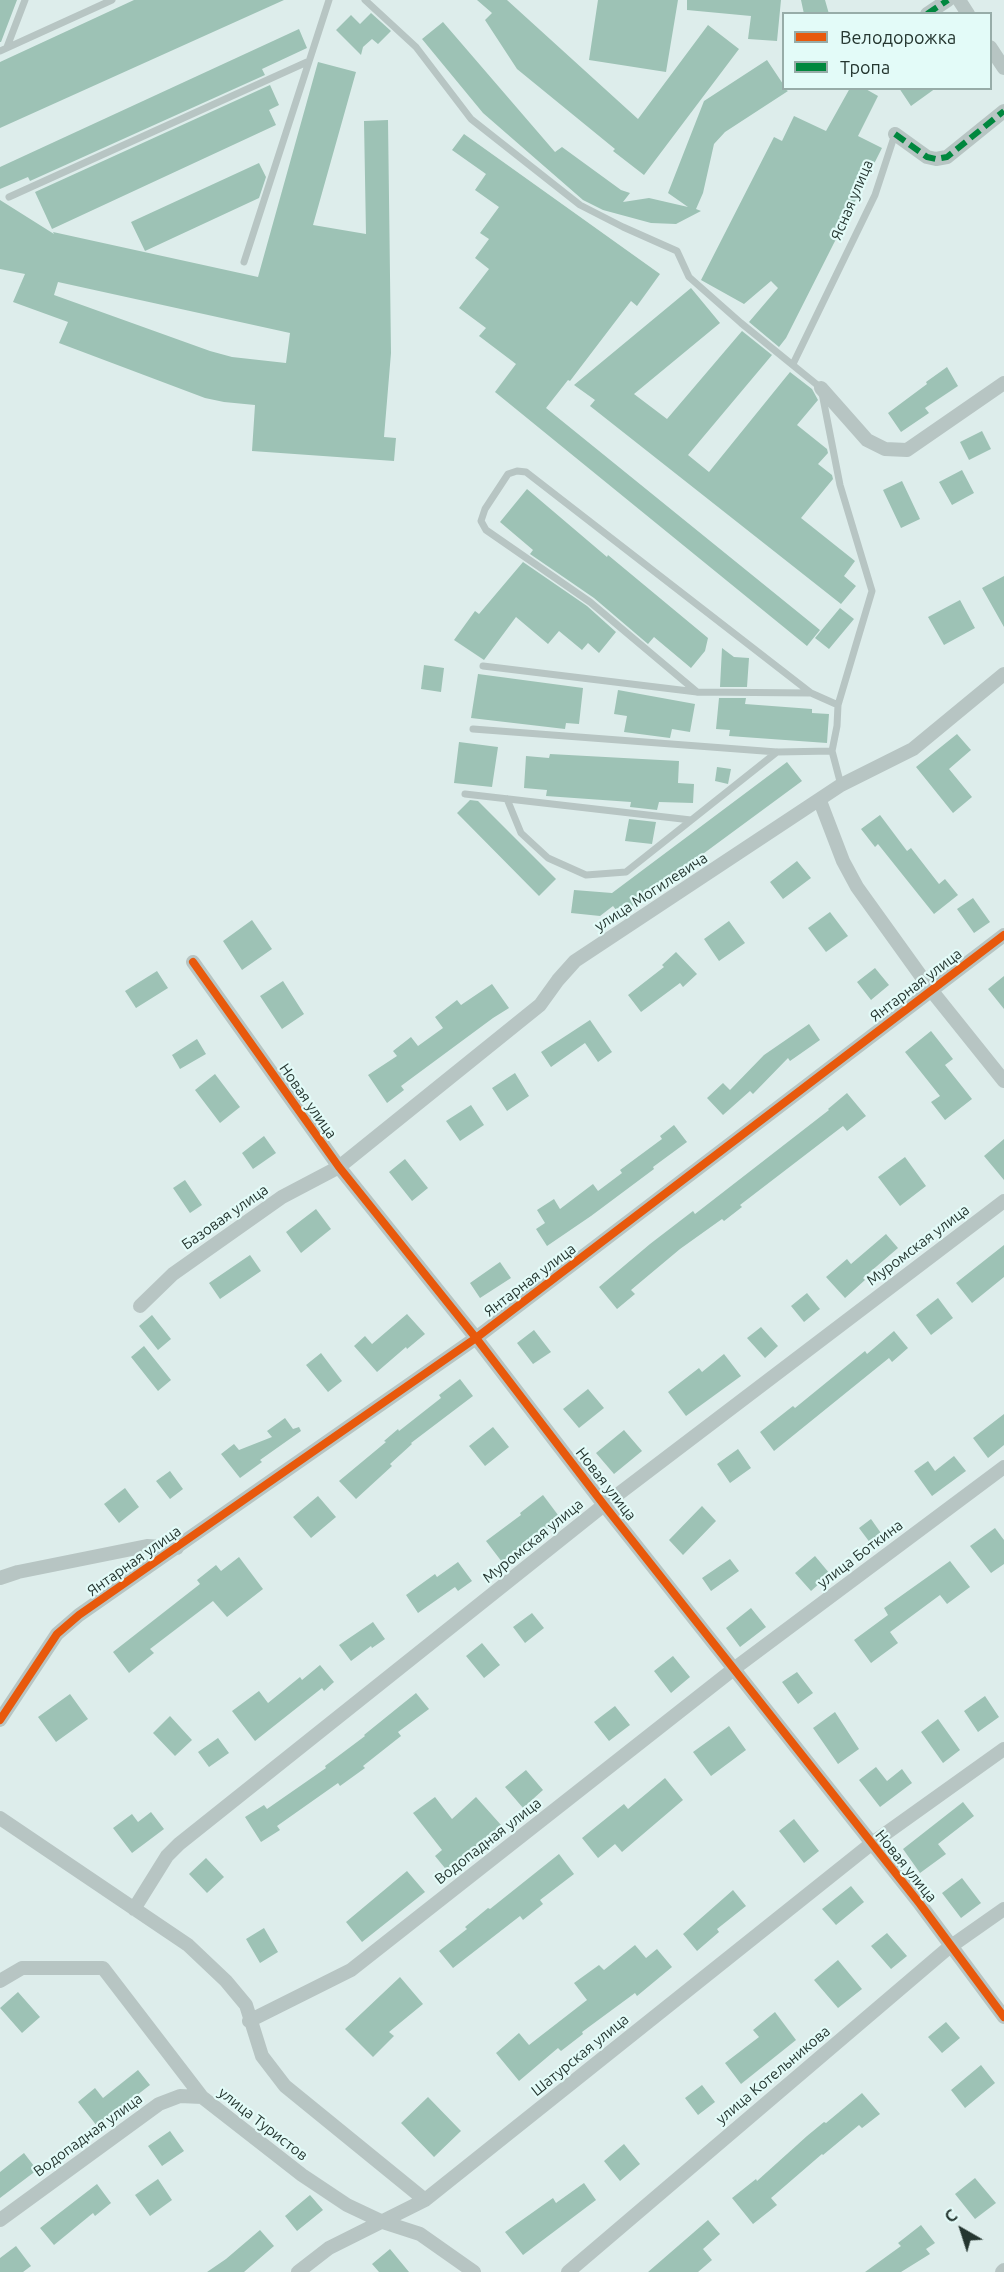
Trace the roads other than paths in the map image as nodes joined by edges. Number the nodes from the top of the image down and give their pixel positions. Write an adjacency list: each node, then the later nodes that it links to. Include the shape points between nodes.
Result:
1 (25, 0): 7 (lane)
2 (112, 0): 7 (lane)
3 (329, 0): 9 (lane)
4 (365, 0): 15 (lane, via 416,47 471,119 580,205 677,251 689,277)
5 (948, 0): 6 (street)
6 (930, 12)
7 (4, 49)
8 (992, 50): 10 (street)
9 (307, 62): 13 (lane); 14 (lane)
10 (1004, 68)
11 (1004, 111): 12 (street, Ясная улица, via 948,157 927,157)
12 (895, 134): 15 (lane, Ясная улица, via 875,195)
13 (9, 197)
14 (244, 262)
15 (792, 364): 17 (lane)
16 (1004, 383): 17 (street, via 907,450 885,449 867,440)
17 (821, 388): 22 (lane, via 840,485 872,591)
18 (483, 666): 20 (lane)
19 (1004, 674): 26 (street, улица Могилевича, via 913,749)
20 (697, 692): 21 (lane); 21 (lane, via 590,602 486,530 481,521 485,509 508,474 526,472)
21 (811, 693): 22 (lane)
22 (838, 705): 24 (lane)
23 (473, 729): 25 (lane)
24 (832, 751): 25 (lane); 26 (lane)
25 (777, 752): 30 (lane)
26 (841, 785): 29 (street, улица Могилевича)
27 (465, 794): 28 (lane)
28 (507, 799): 30 (lane); 30 (lane, via 521,833 548,858 586,875 626,872)
29 (820, 801): 33 (street, via 857,887); 35 (street, улица Могилевича, via 575,961 540,1005)
30 (690, 820)
31 (1004, 935): 33 (street, Янтарная улица)
32 (194, 962): 35 (street, Новая улица)
33 (931, 990): 34 (street); 38 (street, Янтарная улица)
34 (1004, 1081)
35 (339, 1167): 37 (street, Базовая улица, via 282,1197 173,1274); 38 (street, Новая улица)
36 (1004, 1201): 40 (street, Муромская улица)
37 (140, 1306)
38 (476, 1338): 40 (street, Новая улица); 41 (street, Янтарная улица)
39 (1004, 1467): 43 (street, улица Боткина)
40 (604, 1505): 43 (street, Новая улица); 49 (street, Муромская улица, via 179,1844 167,1856)
41 (177, 1548): 42 (street, via 147,1546); 44 (street, Янтарная улица, via 57,1634)
42 (0, 1578)
43 (735, 1668): 47 (street, Новая улица); 53 (street, Водопадная улица, via 351,1970)
44 (0, 1720)
45 (1004, 1749): 47 (street, Шатурская улица)
46 (0, 1818): 49 (street)
47 (871, 1844): 50 (street, Новая улица); 55 (street, Шатурская улица)
48 (1004, 1909): 50 (street, улица Котельникова)
49 (134, 1910): 53 (street, via 188,1945 246,2005)
50 (951, 1947): 52 (street, Новая улица); 60 (street, улица Котельникова)
51 (0, 1980): 54 (street, улица Туристов, via 22,1968 103,1968)
52 (1004, 2017)
53 (249, 2021): 55 (street, via 262,2056 285,2086)
54 (202, 2097): 56 (street, Водопадная улица, via 180,2096 159,2104); 57 (street, улица Туристов, via 302,2175 347,2205)
55 (425, 2200): 57 (street, Шатурская улица)
56 (0, 2220)
57 (383, 2222): 58 (street, Шатурская улица, via 329,2248); 59 (street, улица Туристов, via 420,2234)
58 (298, 2272)
59 (474, 2272)
60 (568, 2272)

